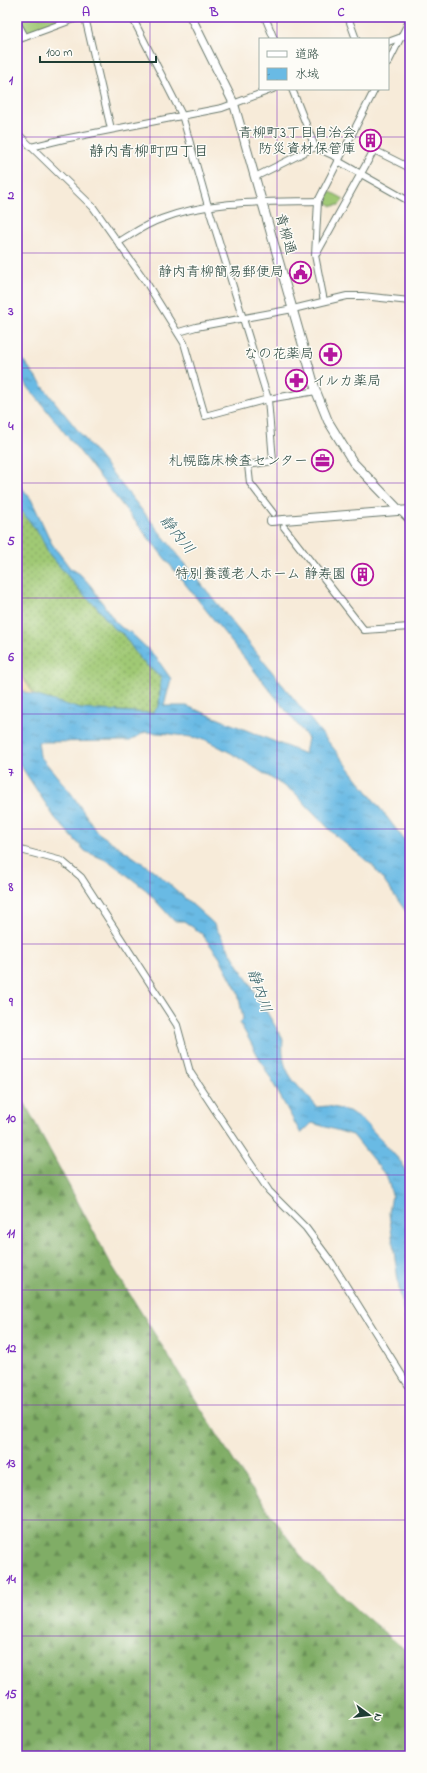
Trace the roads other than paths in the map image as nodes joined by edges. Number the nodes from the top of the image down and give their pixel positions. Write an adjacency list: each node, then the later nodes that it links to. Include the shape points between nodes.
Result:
1 (80, 17): 11 (street)
2 (85, 17): 22 (street)
3 (132, 17): 21 (street)
4 (191, 17): 20 (street, 青柳通)
5 (265, 17): 12 (street)
6 (348, 17): 13 (street)
7 (410, 19): 10 (street)
8 (17, 22): 11 (street)
9 (410, 34): 10 (street)
10 (401, 37): 15 (street); 16 (street)
11 (25, 38): 14 (street)
12 (274, 38)
13 (356, 38)
14 (17, 40)
15 (389, 42)
16 (389, 61)
17 (270, 90): 20 (street)
18 (292, 90): 25 (street)
19 (374, 90): 26 (street)
20 (234, 104): 21 (street); 29 (street, 青柳通)
21 (182, 115): 22 (street); 33 (street)
22 (111, 129): 24 (street)
23 (17, 133): 24 (street)
24 (31, 147): 34 (street, via 93,208)
25 (315, 147): 26 (street); 29 (street)
26 (339, 160): 28 (street); 31 (street)
27 (410, 168): 28 (street, via 374,150)
28 (362, 174): 30 (street); 35 (street)
29 (255, 177): 32 (street, 青柳通)
30 (407, 200)
31 (318, 201): 32 (street); 35 (street)
32 (263, 203): 33 (street); 38 (street, 青柳通)
33 (208, 206): 34 (street, via 161,218); 39 (street)
34 (119, 242): 40 (street)
35 (316, 255): 36 (street)
36 (324, 301): 37 (street, via 362,296); 38 (street)
37 (410, 301)
38 (293, 309): 39 (street); 41 (street, 青柳通)
39 (243, 318): 40 (street); 42 (street)
40 (179, 332): 42 (street, via 205,416)
41 (316, 391): 42 (street); 44 (street, 青柳通, via 328,421 353,462)
42 (268, 399): 45 (street, via 273,461 248,465 250,483)
43 (410, 510): 44 (street)
44 (400, 511): 45 (street); 46 (street)
45 (272, 517)
46 (410, 521)
47 (284, 527): 48 (street, via 364,630)
48 (410, 627)
49 (17, 849): 50 (street, via 62,861 81,878 177,1025 190,1072 269,1191 306,1228 332,1263)
50 (410, 1388)

